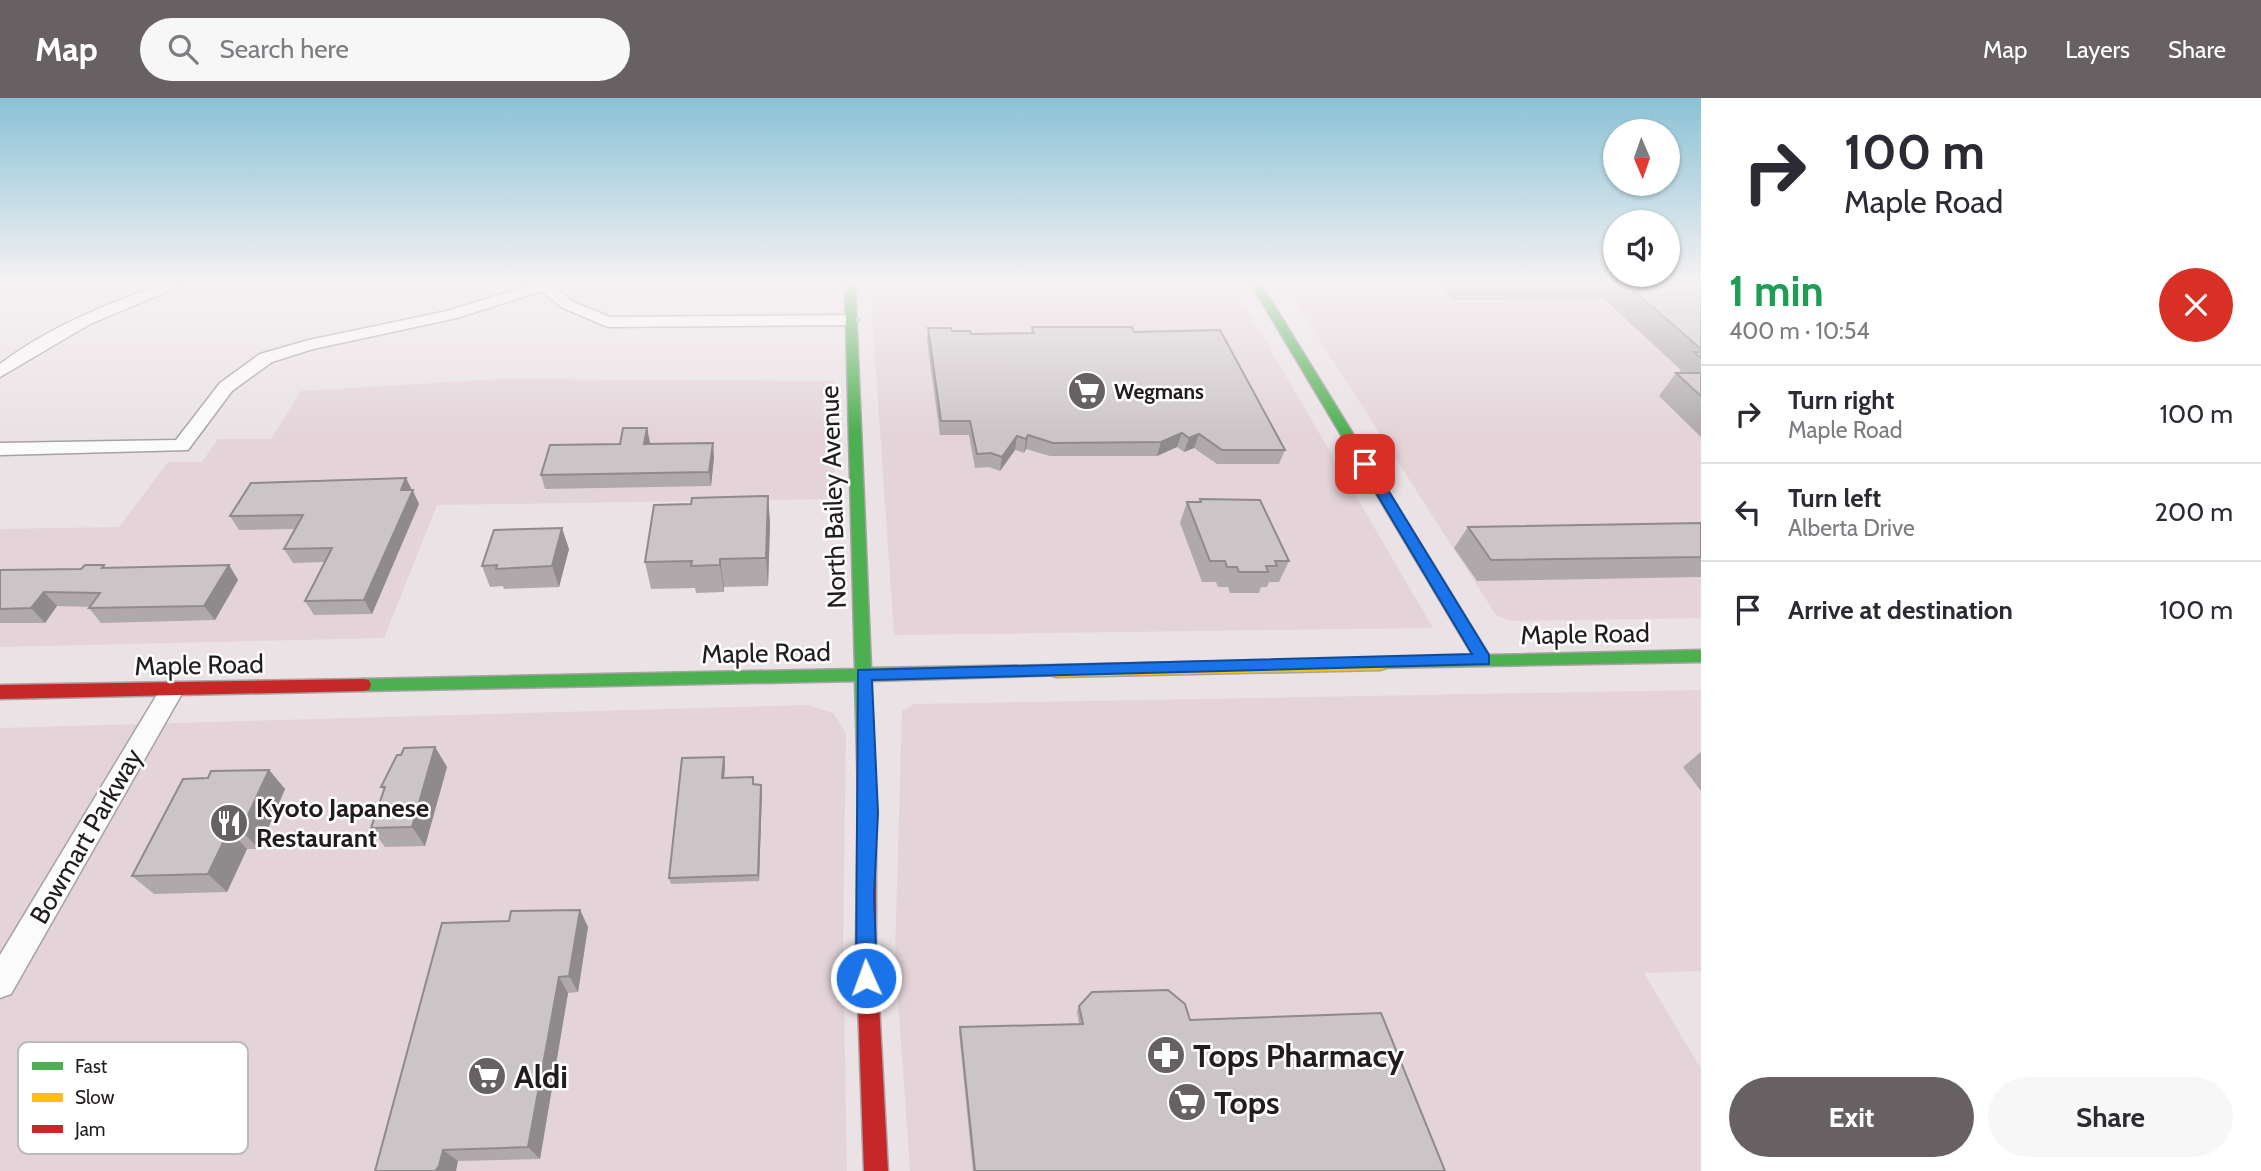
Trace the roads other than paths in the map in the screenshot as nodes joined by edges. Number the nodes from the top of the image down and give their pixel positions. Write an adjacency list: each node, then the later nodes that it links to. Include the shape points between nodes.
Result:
1 (60, 334): 5 (street)
2 (368, 334): 6 (street, via 287,351 252,366)
3 (852, 334): 10 (street, North Bailey Avenue)
4 (1286, 334): 9 (street)
5 (0, 373)
6 (226, 387): 7 (street, via 181,446)
7 (0, 449)
8 (1701, 656): 9 (street, Maple Road)
9 (1484, 660): 10 (street, Maple Road)
10 (864, 674): 11 (street, Maple Road); 14 (street, North Bailey Avenue, via 868,813 864,920)
11 (172, 690): 12 (street, Maple Road); 13 (street, Bowmart Parkway)
12 (0, 692)
13 (0, 983)
14 (876, 1171)

